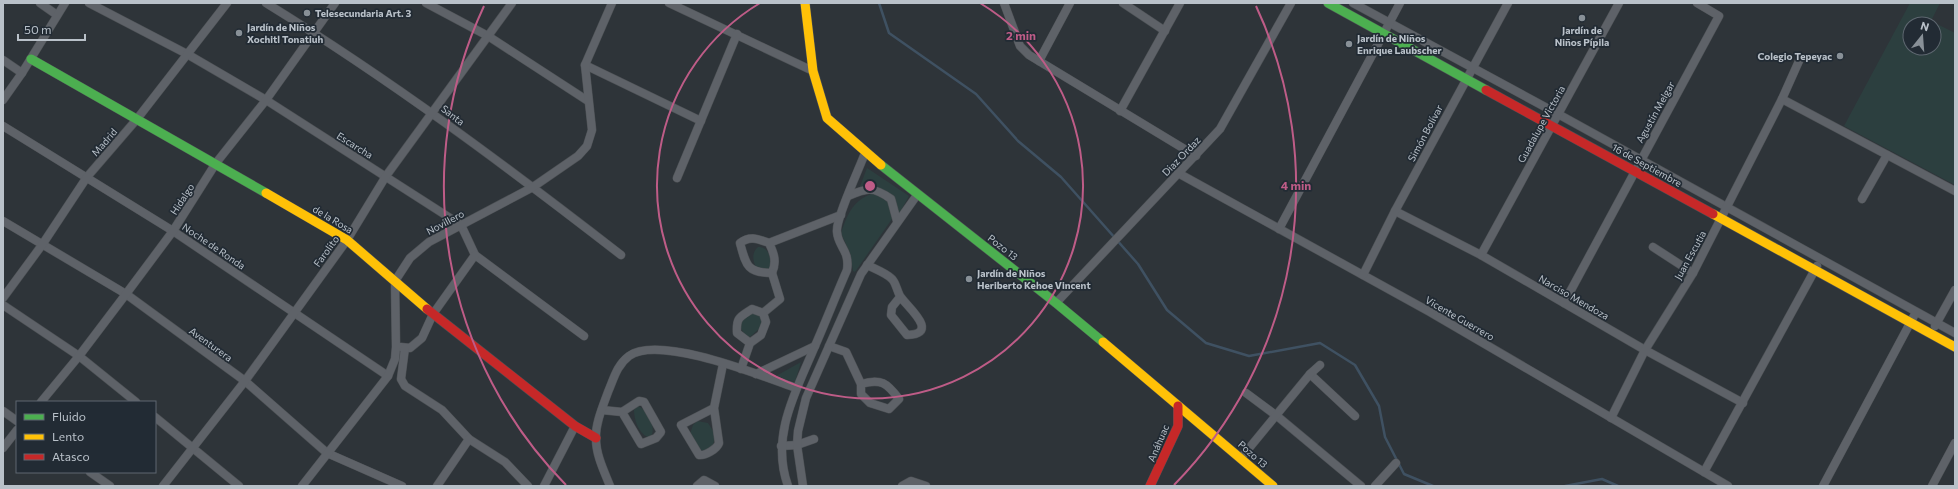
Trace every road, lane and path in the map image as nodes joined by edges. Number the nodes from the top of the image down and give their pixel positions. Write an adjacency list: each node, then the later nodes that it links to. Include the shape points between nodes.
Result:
1 (40, 3): 23 (street)
2 (65, 3): 23 (street)
3 (89, 3): 30 (street, Escarcha)
4 (227, 3): 30 (street, Madrid)
5 (266, 3): 26 (street, Santa)
6 (336, 3): 26 (street, Hidalgo)
7 (426, 3): 29 (street)
8 (512, 3): 29 (street, Farolito)
9 (612, 3): 35 (street)
10 (669, 3): 27 (street)
11 (805, 3): 37 (street, Pozo 13)
12 (1004, 3): 33 (street, via 1020,46)
13 (1070, 3): 33 (street)
14 (1123, 3): 25 (street)
15 (1180, 3): 25 (street)
16 (1291, 3): 53 (street, Diaz Ordaz, via 1220,129)
17 (1328, 3): 28 (street, 16 de Septiembre)
18 (1353, 3): 24 (street, 16 de Septiembre)
19 (1400, 3): 24 (street)
20 (1508, 3): 36 (street, Simón Bolívar)
21 (1619, 3): 46 (street, Guadalupe Victoria)
22 (1697, 3): 54 (street, Agustín Melgar, via 1719,16)
23 (57, 15): 31 (street)
24 (1389, 23): 28 (street); 36 (street, 16 de Septiembre)
25 (1165, 31): 44 (street)
26 (314, 32): 42 (street, Hidalgo); 45 (street, Santa)
27 (737, 34): 37 (street); 48 (street)
28 (1383, 34): 39 (street, 16 de Septiembre); 73 (street)
29 (488, 36): 43 (street); 45 (street, Farolito)
30 (187, 54): 42 (street, Escarcha); 47 (street, Madrid)
31 (30, 59): 38 (street); 47 (street, de la Rosa)
32 (3, 60): 38 (street)
33 (1039, 61): 44 (street)
34 (1799, 62): 40 (street, Juan Escutia)
35 (584, 65): 43 (street, Novillero); 48 (street)
36 (1472, 68): 39 (street, Simón Bolívar); 46 (street, 16 de Septiembre)
37 (812, 71): 51 (street, Pozo 13, via 827,118)
38 (22, 73): 41 (street)
39 (1466, 79): 49 (street, 16 de Septiembre); 67 (street, Simón Bolívar)
40 (1782, 99): 52 (street); 66 (street, Juan Escutia)
41 (3, 100)
42 (266, 100): 55 (street, Hidalgo); 58 (street, Escarcha)
43 (588, 101): 61 (street, Novillero, via 592,130 587,146 578,156)
44 (1120, 111): 53 (street)
45 (433, 113): 58 (street, Farolito); 61 (street, Santa)
46 (1558, 114): 49 (street, Guadalupe Victoria); 54 (street, 16 de Septiembre)
47 (137, 119): 55 (street, de la Rosa); 59 (street, Madrid)
48 (701, 121): 60 (street)
49 (1552, 125): 56 (street, 16 de Septiembre); 81 (street, Guadalupe Victoria)
50 (3, 126): 59 (street, Noche de Ronda)
51 (865, 153): 63 (street, Pozo 13); 64 (street)
52 (1887, 155): 62 (street); 65 (street)
53 (1196, 156): 57 (street, Diaz Ordaz)
54 (1641, 160): 56 (street, Agustín Melgar); 66 (street, 16 de Septiembre)
55 (216, 162): 74 (street, Hidalgo); 75 (street, de la Rosa)
56 (1635, 172): 69 (street, 16 de Septiembre); 96 (street, Agustín Melgar)
57 (1178, 173): 73 (street, Vicente Guerrero); 95 (street, Diaz Ordaz)
58 (386, 176): 72 (street, Escarcha); 75 (street, Farolito)
59 (87, 177): 74 (street, Noche de Ronda); 77 (street, Madrid)
60 (677, 178)
61 (533, 187): 72 (street, Novillero); 80 (street, Santa)
62 (1955, 191)
63 (917, 195): 71 (street); 95 (street, Pozo 13)
64 (848, 196): 68 (street); 71 (street, via 865,189 880,191 891,199)
65 (1862, 200)
66 (1726, 208): 69 (street, Juan Escutia); 82 (street, 16 de Septiembre)
67 (1395, 212): 81 (street, Narciso Mendoza); 89 (street, Simón Bolívar)
68 (840, 215): 76 (street); 84 (street, via 837,232 849,259)
69 (1721, 218): 85 (street, 16 de Septiembre); 87 (street, Juan Escutia)
70 (3, 221): 77 (street, Aventurera)
71 (897, 221): 83 (street)
72 (462, 225): 79 (street); 90 (street, Novillero, via 429,242 410,258)
73 (1279, 229): 89 (street, Vicente Guerrero)
74 (173, 230): 92 (street, Hidalgo); 98 (street, Noche de Ronda)
75 (347, 240): 90 (street, de la Rosa); 98 (street, Farolito)
76 (769, 243): 86 (street, via 775,253 775,267); 86 (street, via 756,238 746,238 740,243 750,268 758,273)
77 (42, 245): 92 (street, Aventurera); 93 (street, Madrid)
78 (1653, 247): 87 (street)
79 (475, 255): 101 (street); 106 (street)
80 (621, 255)
81 (1481, 255): 96 (street, Narciso Mendoza)
82 (1820, 260): 85 (street); 99 (street, 16 de Septiembre)
83 (867, 264): 88 (street); 94 (street, via 892,280)
84 (847, 270): 88 (street); 108 (street)
85 (1815, 270): 102 (street, 16 de Septiembre); 126 (street)
86 (772, 273): 100 (street, via 780,299)
87 (1692, 273): 112 (street, Juan Escutia)
88 (861, 274): 109 (street)
89 (1363, 275): 135 (street, Vicente Guerrero)
90 (395, 281): 101 (street, de la Rosa); 110 (street)
91 (1955, 290): 103 (street)
92 (126, 294): 113 (street, Hidalgo); 120 (street, Aventurera)
93 (3, 298)
94 (900, 298): 94 (street, via 892,307 891,315 907,335 913,334 920,330 920,318)
95 (1056, 303): 127 (street, Pozo 13)
96 (1564, 303): 112 (street, Narciso Mendoza)
97 (3, 305): 113 (street)
98 (294, 312): 119 (street, Noche de Ronda); 120 (street, Farolito)
99 (1916, 312): 102 (street); 103 (street, 16 de Septiembre)
100 (763, 313): 107 (street, via 766,322 761,335); 107 (street, via 752,310 737,322 737,333)
101 (433, 314): 110 (street, via 422,338 410,348); 137 (street, de la Rosa)
102 (1911, 322): 105 (street, 16 de Septiembre); 172 (street)
103 (1937, 323): 104 (street, 16 de Septiembre); 105 (street)
104 (1955, 333)
105 (1931, 334): 111 (street, 16 de Septiembre)
106 (584, 336)
107 (750, 343): 116 (street)
108 (815, 346): 117 (street); 122 (street)
109 (829, 346): 121 (street, via 846,352); 143 (street, via 801,413)
110 (401, 347): 119 (street); 139 (street, via 401,379 405,386 442,410)
111 (1955, 347)
112 (1644, 350): 126 (street, Narciso Mendoza); 135 (street, Juan Escutia)
113 (79, 356): 124 (street, Hidalgo); 125 (street)
114 (723, 364): 116 (street); 128 (street); 129 (street, via 672,350 648,349 630,355 618,366)
115 (1320, 365): 118 (street)
116 (741, 369): 117 (street)
117 (756, 374): 122 (street)
118 (1310, 374): 132 (street); 133 (street)
119 (388, 376): 147 (street)
120 (245, 381): 145 (street, Farolito); 147 (street, Aventurera)
121 (861, 384): 121 (street, via 861,394 870,403 889,409 899,399 890,386 874,380)
122 (796, 388): 144 (street, via 784,422)
123 (1246, 393): 132 (street)
124 (42, 401)
125 (135, 401)
126 (1743, 403): 150 (street)
127 (1178, 406): 148 (street, Pozo 13); 168 (street, Anáhuac, via 1178,426)
128 (714, 408): 128 (street, via 681,425 702,456 718,447)
129 (602, 410): 131 (street); 140 (street)
130 (3, 411): 136 (street)
131 (622, 412): 131 (street, via 642,444 656,438 661,432 644,402 639,401)
132 (1277, 416): 148 (street); 169 (street)
133 (1355, 416)
134 (156, 418): 145 (street)
135 (1611, 418): 150 (street, Vicente Guerrero)
136 (16, 420)
137 (575, 426): 140 (street, de la Rosa); 160 (street)
138 (16, 431): 146 (street)
139 (469, 438): 158 (street); 159 (street, via 505,462)
140 (596, 438): 161 (street, via 599,456)
141 (814, 439): 143 (street)
142 (1955, 443): 173 (street)
143 (797, 445): 144 (street); 165 (street)
144 (781, 446): 164 (street, via 783,474)
145 (192, 447): 154 (street, Farolito); 155 (street)
146 (3, 448)
147 (327, 453): 156 (street); 157 (street, Aventurera)
148 (1241, 458): 152 (street, Pozo 13)
149 (1396, 463): 170 (street)
150 (1704, 472): 171 (street, Vicente Guerrero)
151 (91, 473): 153 (street)
152 (1269, 485)
153 (110, 486)
154 (163, 486)
155 (239, 486)
156 (302, 486)
157 (402, 486)
158 (437, 486)
159 (528, 486)
160 (544, 486)
161 (610, 486)
162 (697, 486): 163 (street, via 704,480)
163 (715, 486)
164 (788, 486)
165 (803, 486)
166 (902, 486): 167 (street, via 911,481)
167 (926, 486)
168 (1150, 486)
169 (1361, 486)
170 (1375, 486)
171 (1728, 486)
172 (1823, 486)
173 (1932, 486)

